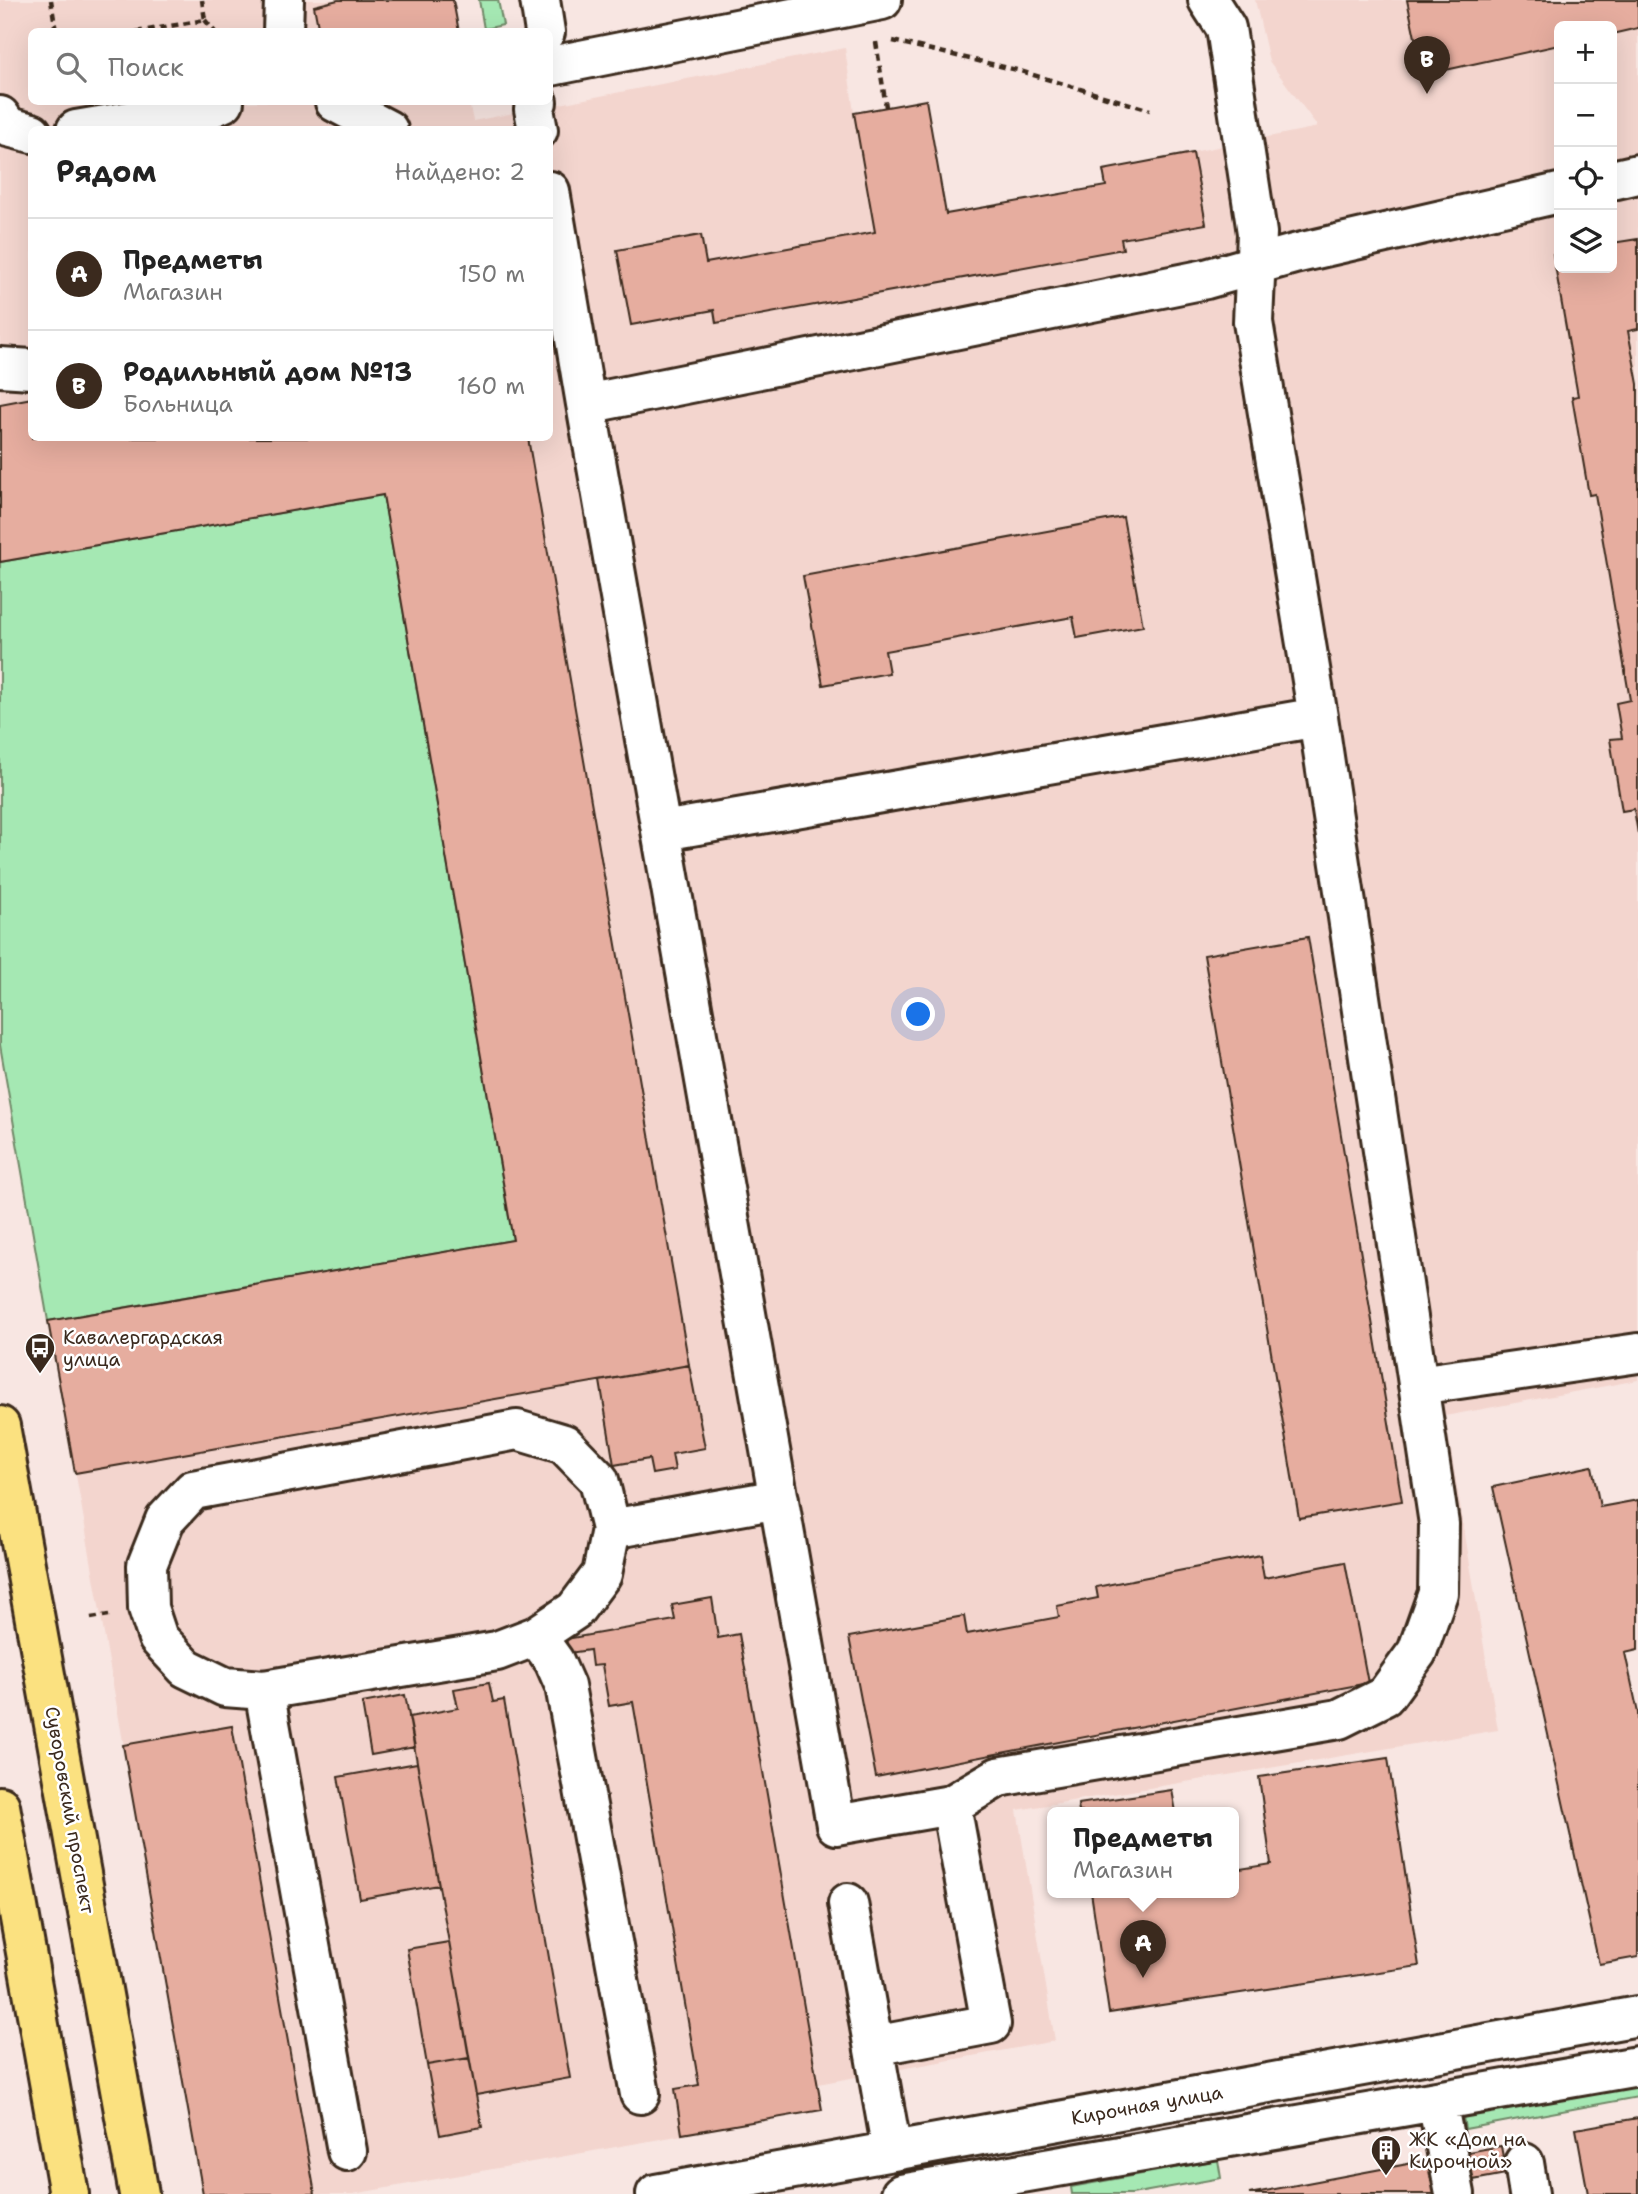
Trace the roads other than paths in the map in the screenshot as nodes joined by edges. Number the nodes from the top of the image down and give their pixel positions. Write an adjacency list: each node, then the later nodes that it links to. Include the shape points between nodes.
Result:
1 (284, 0): 5 (street)
2 (540, 0): 6 (street)
3 (882, 0): 7 (street)
4 (1208, 0): 18 (street, via 1226,28 1257,233)
5 (283, 28)
6 (544, 28)
7 (553, 55)
8 (217, 105): 11 (street)
9 (341, 105): 12 (street)
10 (536, 105): 13 (street)
11 (100, 126)
12 (380, 126)
13 (537, 126)
14 (1638, 174): 15 (street)
15 (1617, 179)
16 (1554, 193): 18 (street)
17 (553, 209): 21 (street)
18 (1255, 265): 21 (street, via 1206,279); 22 (street, via 1252,322)
19 (0, 368): 20 (street)
20 (28, 369)
21 (586, 404): 23 (street)
22 (1318, 718): 23 (street); 25 (street)
23 (663, 831): 27 (street)
24 (1638, 1353): 25 (street)
25 (1418, 1385): 31 (street, via 1439,1524 1438,1593 1417,1652 1385,1696 1339,1719 998,1777)
26 (0, 1426): 47 (main road, Суворовский проспект)
27 (779, 1499): 28 (street); 31 (street, via 836,1825)
28 (611, 1528): 29 (street, via 602,1574 575,1610); 30 (street, via 599,1480 564,1444 517,1430 194,1490 165,1520 147,1565 148,1608 158,1638 196,1673 225,1687)
29 (536, 1636): 30 (street, via 497,1651); 39 (street, via 565,1686)
30 (264, 1690): 42 (street)
31 (951, 1805): 36 (street, via 991,2024)
32 (1, 1819): 46 (main road)
33 (848, 1903): 36 (street)
34 (1638, 2016): 35 (street, Кирочная улица)
35 (1532, 2035): 38 (street); 41 (street, Кирочная улица)
36 (874, 2046): 43 (street)
37 (1638, 2066): 38 (street)
38 (1541, 2083): 40 (street)
39 (640, 2094)
40 (1437, 2101): 44 (street); 49 (street)
41 (1043, 2124): 43 (street, Кирочная улица); 44 (street)
42 (347, 2151)
43 (892, 2151): 45 (street, Кирочная улица)
44 (1053, 2181): 48 (street)
45 (680, 2192)
46 (69, 2194)
47 (139, 2194)
48 (901, 2194)
49 (1455, 2194)

